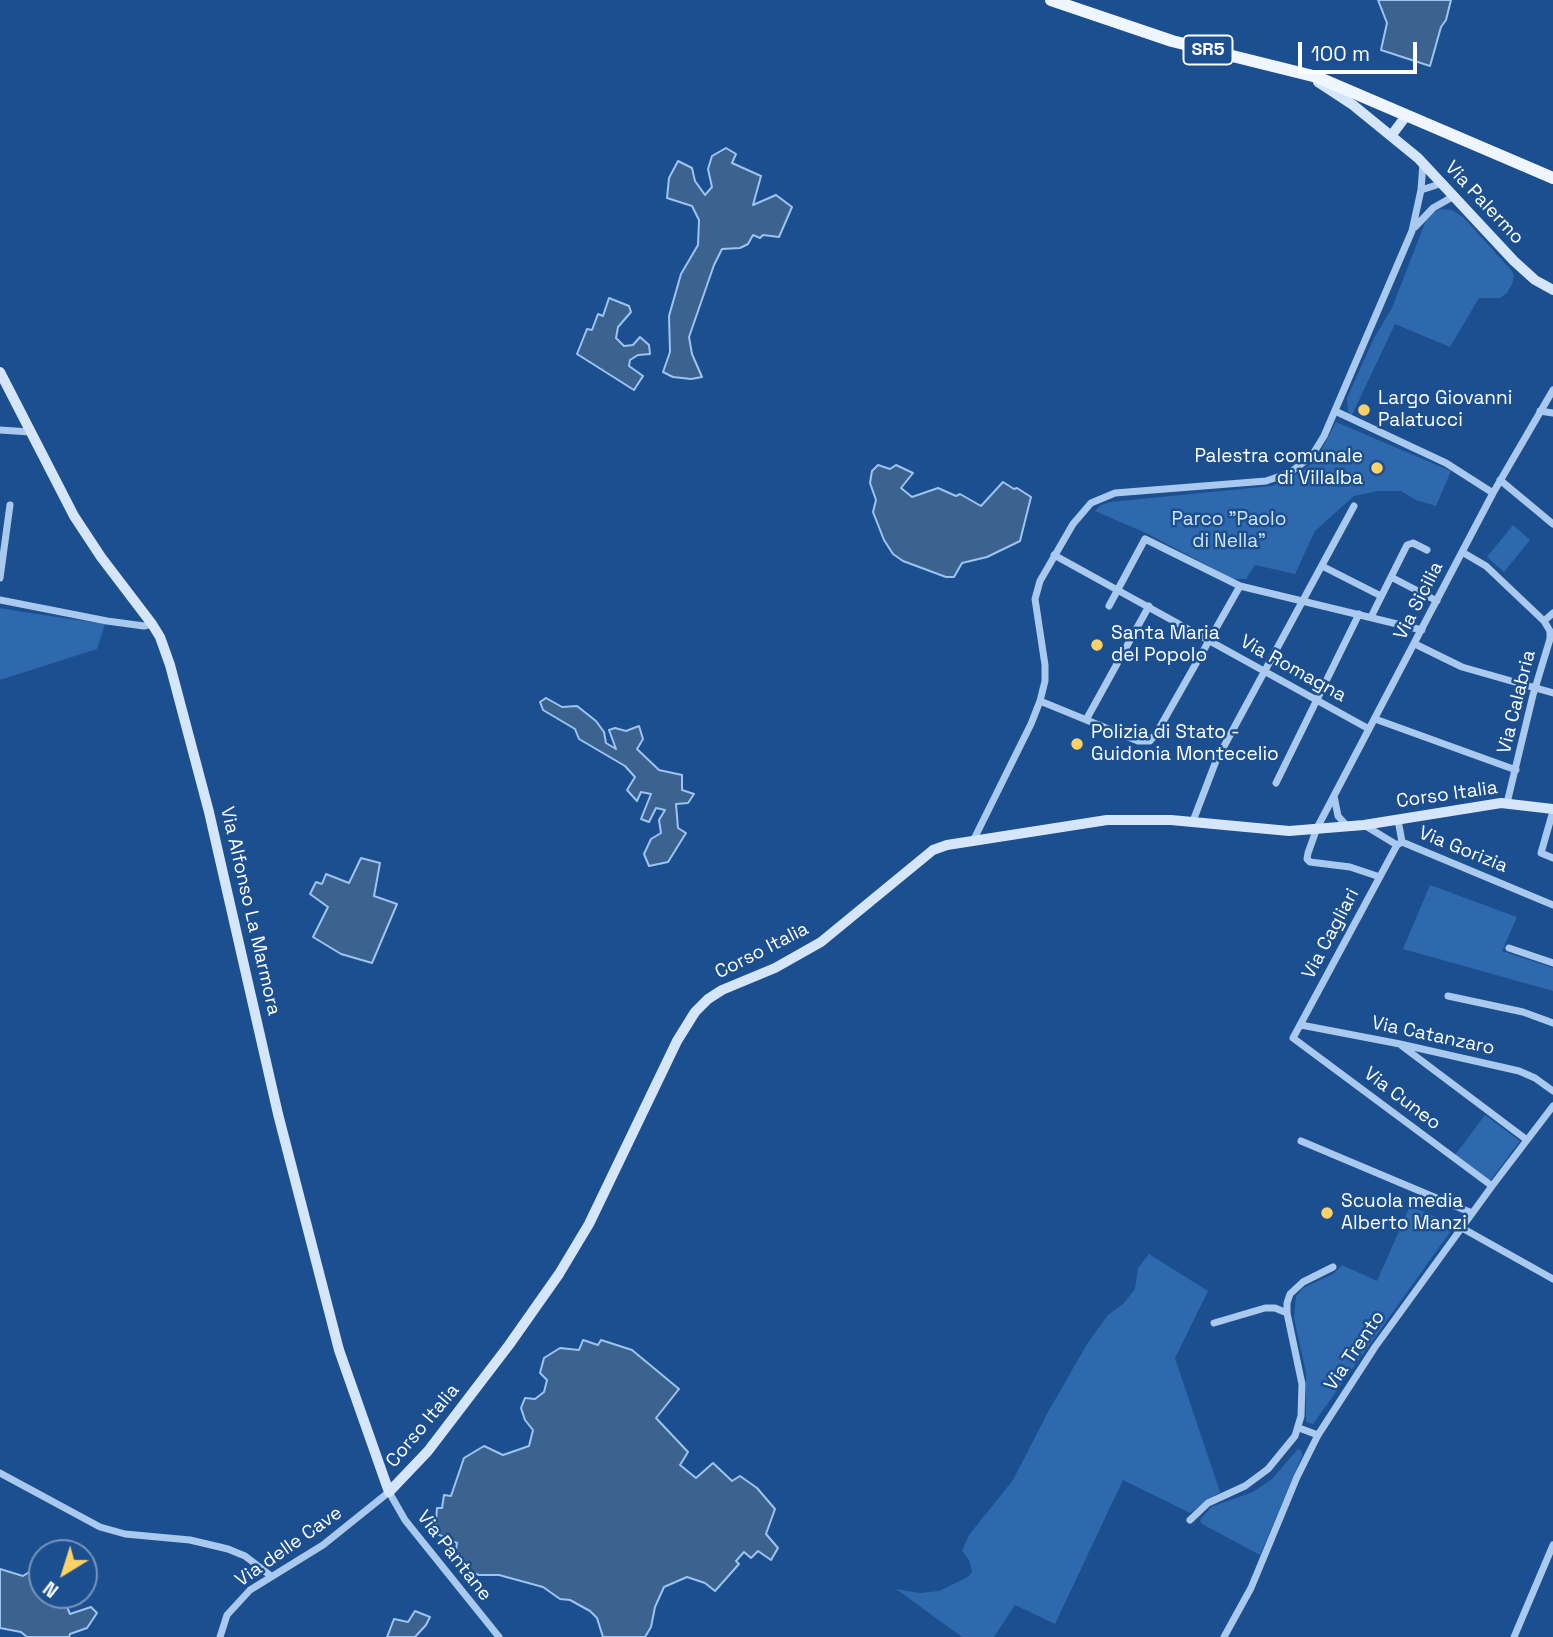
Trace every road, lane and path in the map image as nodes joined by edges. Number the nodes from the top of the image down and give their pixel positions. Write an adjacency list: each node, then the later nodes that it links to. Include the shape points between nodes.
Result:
1 (1051, 0): 2 (main road, SR5, via 1183,44)
2 (1286, 69): 3 (main road, SR5, via 1323,79); 4 (street, Via Palermo, via 1334,92)
3 (1406, 116): 4 (street); 6 (main road, SR5)
4 (1391, 136): 5 (street, Via Palermo)
5 (1423, 163): 7 (street, Via Palermo); 8 (street)
6 (1553, 178)
7 (1443, 183): 8 (street); 9 (street, Via Palermo)
8 (1421, 190): 10 (street)
9 (1454, 196): 10 (street, via 1433,208); 11 (street, Via Palermo, via 1518,265)
10 (1412, 231): 14 (street)
11 (1553, 290)
12 (0, 372): 18 (street, Via Alfonso La Marmora)
13 (1553, 390): 15 (street, Via Sicilia)
14 (1335, 411): 20 (street, via 1447,463); 26 (street, via 1313,454 1289,473 1261,482 1104,496 1085,508)
15 (1540, 411): 16 (street); 19 (street, Via Sicilia)
16 (1553, 413)
17 (0, 430): 18 (street)
18 (30, 432): 42 (street, Via Alfonso La Marmora, via 83,532)
19 (1500, 480): 20 (street, Via Sicilia); 23 (street)
20 (1493, 494): 25 (street, Via Sicilia)
21 (10, 505): 29 (street)
22 (1354, 506): 27 (street)
23 (1553, 524)
24 (1427, 550): 28 (street, via 1408,544)
25 (1462, 552): 35 (street, Via Sicilia); 41 (street, via 1491,570)
26 (1054, 555): 31 (street, Via Romagna); 50 (street, via 1035,599 1045,666)
27 (1322, 566): 32 (street); 34 (street)
28 (1391, 577): 32 (street); 35 (street)
29 (0, 578)
30 (1240, 586): 31 (street, via 1144,539); 34 (street); 44 (street)
31 (1118, 589): 36 (street); 37 (street, Via Romagna)
32 (1381, 596): 40 (street)
33 (0, 600): 42 (street, via 107,621)
34 (1304, 600): 39 (street); 46 (street)
35 (1437, 601): 43 (street, Via Sicilia)
36 (1109, 606)
37 (1149, 606): 44 (street, Via Romagna); 52 (street)
38 (1553, 612): 41 (street)
39 (1359, 614): 40 (street); 49 (street)
40 (1371, 617): 43 (street)
41 (1544, 621): 47 (street, Via Calabria, via 1550,637)
42 (152, 624): 90 (street, Via Alfonso La Marmora, via 170,665 209,812 338,1350)
43 (1422, 630): 45 (street, Via Sicilia)
44 (1210, 640): 46 (street, Via Romagna); 52 (street, via 1150,741 1141,742)
45 (1415, 644): 47 (street, via 1462,667); 51 (street, Via Sicilia)
46 (1265, 671): 49 (street, Via Romagna); 60 (street, via 1216,761)
47 (1535, 689): 48 (street); 54 (street, Via Calabria)
48 (1553, 694)
49 (1317, 700): 53 (street, Via Romagna); 55 (street)
50 (1040, 701): 52 (street); 64 (street)
51 (1375, 719): 53 (street, Via Sicilia); 54 (street)
52 (1086, 720)
53 (1369, 729): 56 (street, Via Sicilia)
54 (1516, 770): 57 (street, Via Calabria)
55 (1276, 783)
56 (1334, 796): 62 (street); 63 (street, Via Sicilia)
57 (1507, 803): 58 (street, Corso Italia); 59 (street, Corso Italia)
58 (1553, 810): 66 (street, via 1541,853)
59 (1398, 820): 61 (street, Corso Italia); 65 (street)
60 (1193, 821): 63 (street, Corso Italia, via 1280,831); 64 (street, Corso Italia, via 1107,820)
61 (1364, 825): 62 (street, Corso Italia); 65 (street, Via Gorizia)
62 (1346, 826): 63 (street, Corso Italia)
63 (1317, 828): 67 (street, Via Sicilia, via 1309,862 1350,867)
64 (973, 842): 90 (street, Corso Italia, via 933,850 830,935 789,961 722,990 699,1007 677,1041 589,1224 559,1274 428,1451)
65 (1399, 844): 67 (street, Via Cagliari); 68 (street, Via Gorizia)
66 (1553, 858)
67 (1380, 877): 73 (street, Via Cagliari)
68 (1553, 905)
69 (1509, 948): 70 (street)
70 (1553, 963)
71 (1448, 996): 72 (street)
72 (1553, 1023)
73 (1301, 1025): 74 (street, Via Cagliari); 75 (street, Via Catanzaro)
74 (1293, 1038): 80 (street, Via Cuneo)
75 (1400, 1044): 76 (street, Via Catanzaro, via 1519,1071); 78 (street)
76 (1553, 1091)
77 (1553, 1106): 78 (street, Via Trento)
78 (1527, 1140): 80 (street, Via Trento)
79 (1301, 1141): 81 (street)
80 (1492, 1186): 81 (street, Via Trento)
81 (1472, 1213): 82 (street, Via Trento)
82 (1462, 1228): 84 (street); 88 (street, Via Trento)
83 (1333, 1267): 85 (street, via 1296,1288)
84 (1553, 1279)
85 (1287, 1313): 86 (street, via 1265,1307); 87 (street, via 1302,1384)
86 (1214, 1323)
87 (1299, 1428): 88 (street); 91 (street, via 1268,1469 1208,1503)
88 (1318, 1435): 96 (street, Via Trento, via 1251,1588)
89 (0, 1474): 93 (street, via 100,1527 228,1549)
90 (389, 1492): 93 (street, Via delle Cave, via 323,1545); 95 (street, Via Pantane, via 405,1520)
91 (1190, 1520)
92 (1553, 1545): 97 (street)
93 (271, 1576): 94 (street, Via delle Cave, via 235,1604)
94 (220, 1637)
95 (499, 1637)
96 (1224, 1637)
97 (1514, 1637)

